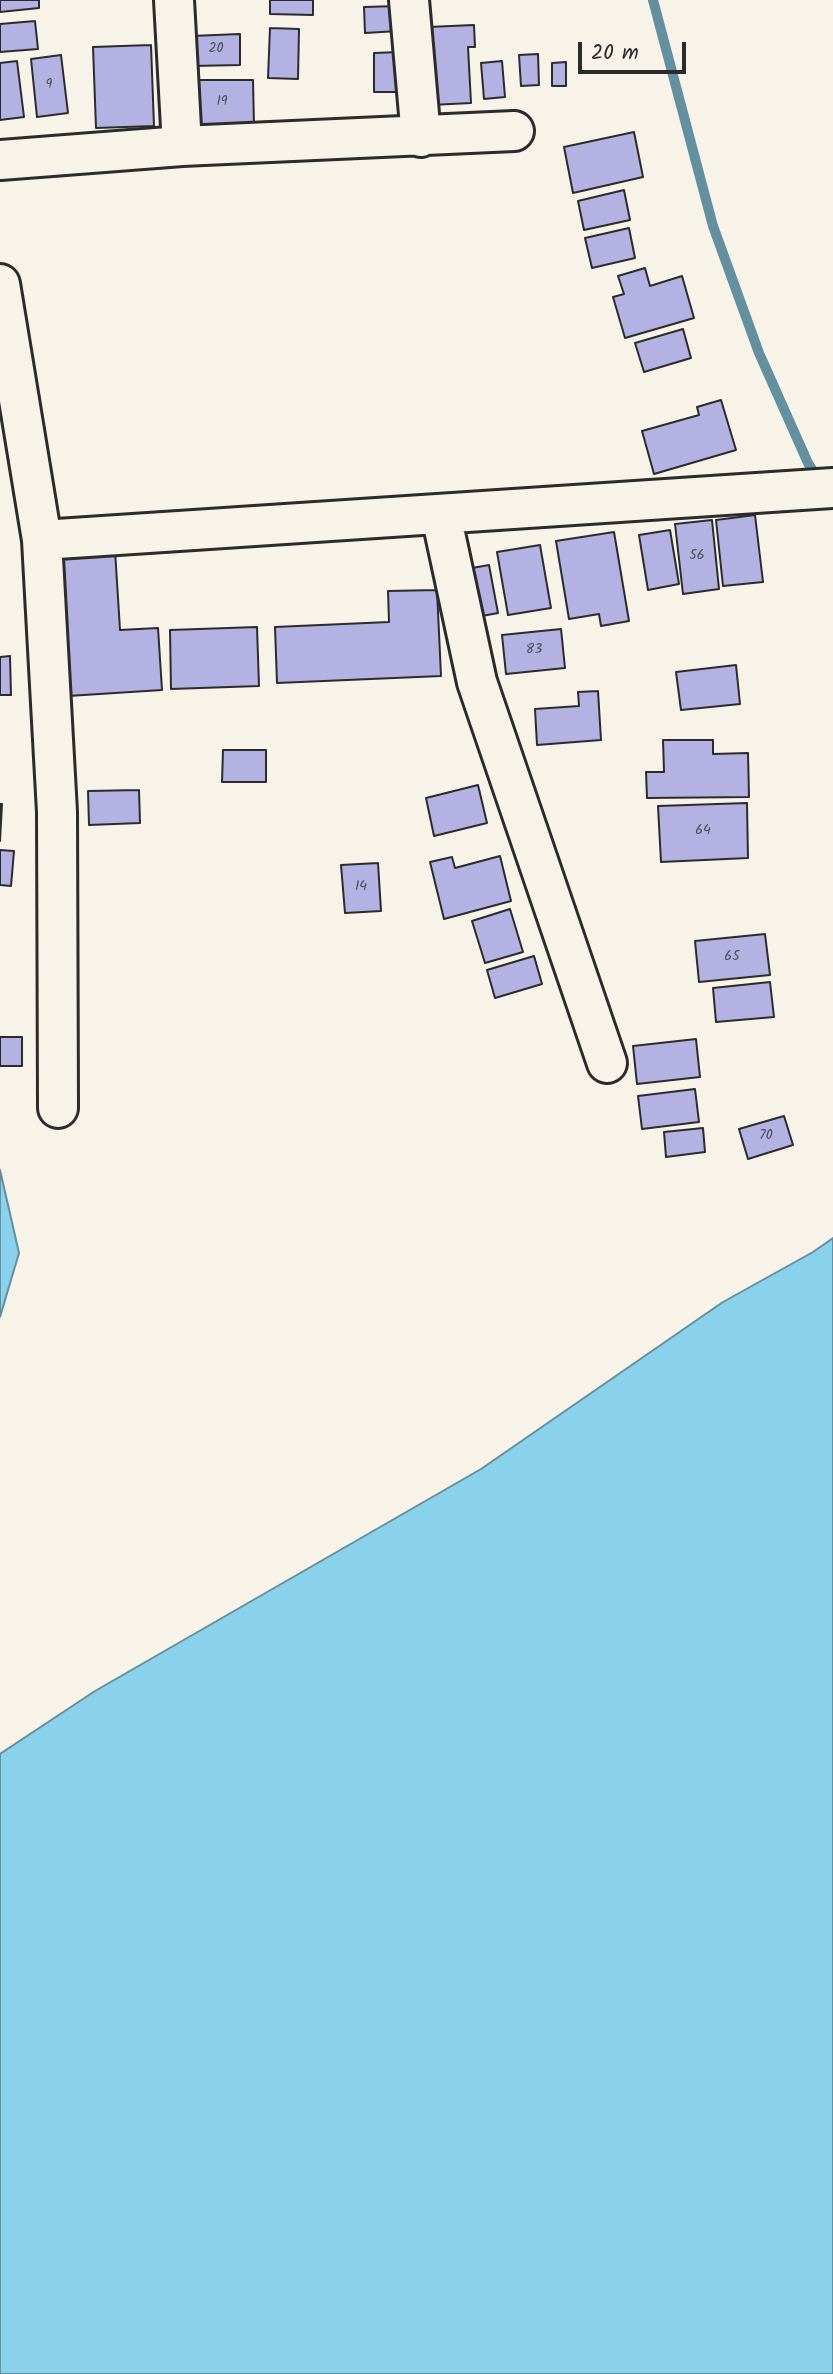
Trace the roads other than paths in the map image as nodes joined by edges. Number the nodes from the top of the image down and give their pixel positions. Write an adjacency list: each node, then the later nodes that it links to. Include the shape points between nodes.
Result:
1 (174, 0): 5 (street)
2 (409, 0): 4 (street)
3 (514, 131): 4 (street)
4 (421, 137): 5 (street)
5 (182, 146): 6 (street)
6 (0, 160)
7 (0, 284): 10 (street)
8 (818, 489): 9 (street)
9 (441, 515): 10 (street); 11 (street, via 477,682)
10 (42, 540): 12 (street, via 57,812)
11 (607, 1063)
12 (58, 1108)

